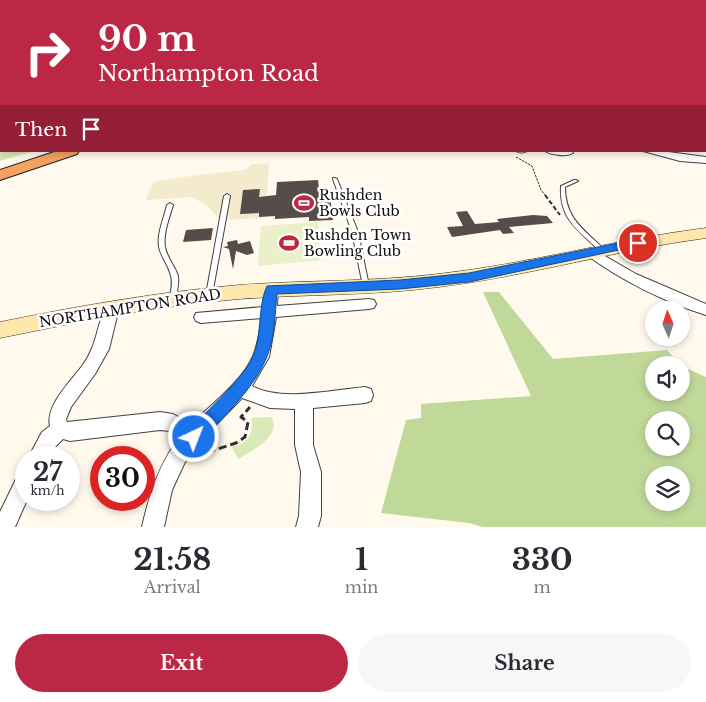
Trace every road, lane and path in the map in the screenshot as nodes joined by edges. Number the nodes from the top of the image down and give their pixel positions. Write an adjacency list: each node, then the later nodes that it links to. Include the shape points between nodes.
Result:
1 (52, 152): 8 (highway)
2 (69, 152): 9 (highway)
3 (564, 152): 5 (street)
4 (652, 152): 7 (street)
5 (569, 153)
6 (516, 154): 14 (path, via 532,166 541,190)
7 (706, 160)
8 (0, 169)
9 (0, 175)
10 (335, 179): 17 (lane, via 355,232)
11 (576, 181): 16 (lane, via 563,186 561,200 569,217)
12 (227, 196): 19 (lane)
13 (170, 204): 20 (lane, via 162,243 174,273)
14 (562, 217)
15 (706, 233): 16 (main road, NORTHAMPTON ROAD)
16 (596, 251): 17 (main road, NORTHAMPTON ROAD, via 469,277); 23 (street, via 622,271)
17 (366, 286): 18 (main road, NORTHAMPTON ROAD)
18 (271, 290): 19 (main road, NORTHAMPTON ROAD); 24 (street)
19 (209, 295): 20 (main road, NORTHAMPTON ROAD)
20 (173, 299): 22 (main road, NORTHAMPTON ROAD)
21 (369, 304): 24 (street)
22 (112, 308): 26 (main road, NORTHAMPTON ROAD); 31 (street, via 101,349 64,402 57,419)
23 (706, 310)
24 (268, 313): 25 (street); 27 (street, via 263,349 257,365)
25 (201, 317)
26 (0, 330)
27 (240, 387): 29 (street); 32 (street)
28 (365, 396): 30 (street)
29 (258, 397): 30 (street); 34 (path, via 241,417 248,422 247,433 242,439)
30 (304, 400): 38 (street, via 304,445 311,472)
31 (60, 429): 32 (street, via 70,432 160,421 173,423); 33 (street)
32 (194, 437): 34 (street)
33 (45, 446)
34 (173, 465): 37 (street, via 159,499)
35 (15, 504): 36 (street)
36 (4, 527)
37 (153, 527)
38 (307, 527)

